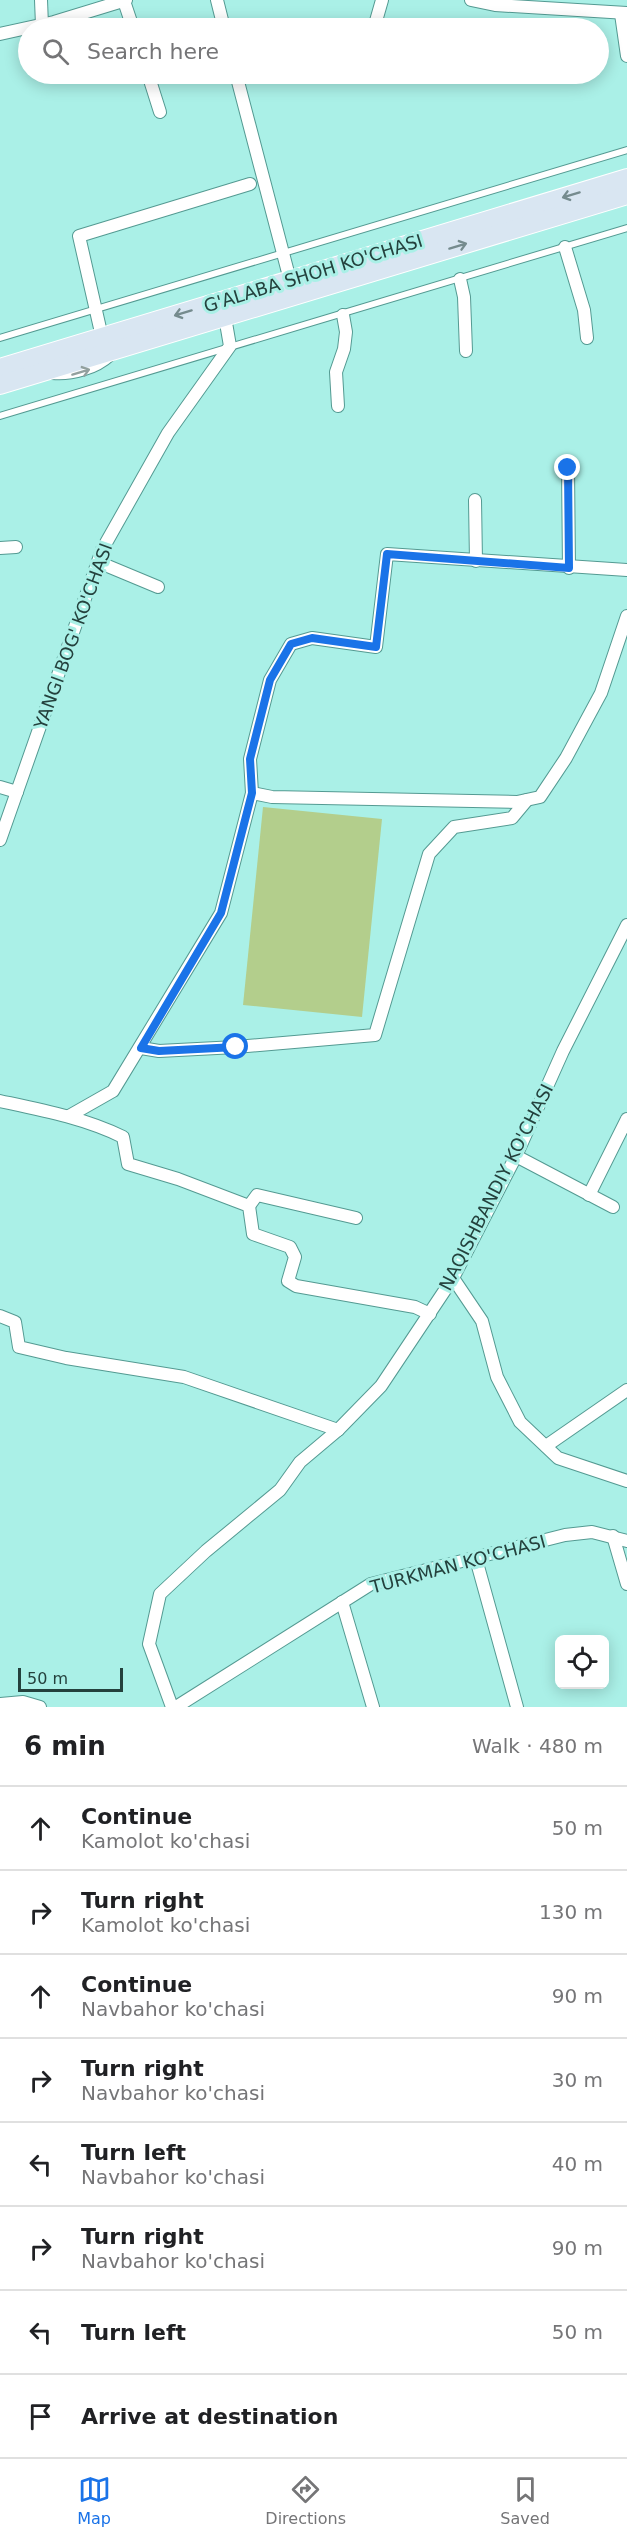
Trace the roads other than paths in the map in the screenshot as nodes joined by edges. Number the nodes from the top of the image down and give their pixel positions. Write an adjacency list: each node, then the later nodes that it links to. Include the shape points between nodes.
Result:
1 (41, 0): 7 (street)
2 (125, 0): 8 (street); 9 (street)
3 (217, 0): 10 (street)
4 (382, 0): 11 (street)
5 (471, 0): 6 (street)
6 (624, 13): 14 (street)
7 (42, 18)
8 (65, 18)
9 (130, 18)
10 (222, 18)
11 (377, 18)
12 (18, 30): 13 (street)
13 (0, 34)
14 (627, 56)
15 (151, 84): 17 (street)
16 (239, 84): 24 (street)
17 (160, 111)
18 (627, 150): 24 (lane)
19 (627, 178): 26 (main road, G'ALABA SHOH KO'CHASI, one-way to 26)
20 (250, 184): 27 (street, via 79,236)
21 (627, 195): 29 (main road, G'ALABA SHOH KO'CHASI, one-way to 21)
22 (627, 228): 23 (lane)
23 (565, 247): 25 (lane); 32 (street, via 584,310)
24 (283, 255): 26 (street); 27 (lane)
25 (460, 279): 28 (lane); 34 (street)
26 (290, 280): 31 (main road, G'ALABA SHOH KO'CHASI, one-way to 31)
27 (95, 309): 30 (lane); 31 (street)
28 (343, 315): 33 (lane); 37 (street, via 346,332 336,372)
29 (225, 317): 33 (street); 36 (main road, G'ALABA SHOH KO'CHASI, one-way to 29)
30 (0, 338)
31 (102, 338): 35 (main road, G'ALABA SHOH KO'CHASI)
32 (587, 338)
33 (230, 346): 38 (lane); 44 (street, YANGI BOG' KO'CHASI, via 168,433)
34 (466, 351)
35 (0, 368)
36 (0, 385)
37 (338, 406)
38 (0, 416)
39 (568, 468): 45 (street)
40 (475, 500): 43 (street)
41 (16, 547): 42 (street)
42 (0, 548)
43 (476, 561): 45 (street); 51 (street, via 387,554 376,647 312,638 291,644 270,680 264,702 250,759)
44 (98, 562): 47 (street); 50 (street, YANGI BOG' KO'CHASI)
45 (569, 568): 46 (street)
46 (627, 570)
47 (158, 586)
48 (627, 616): 52 (street, via 601,693 566,758 540,797)
49 (0, 787): 50 (street)
50 (17, 792): 53 (street, YANGI BOG' KO'CHASI)
51 (252, 793): 52 (street, via 295,798); 55 (street, via 221,913)
52 (527, 800): 55 (street, via 512,818 454,827 429,854 375,1035 236,1047 159,1051)
53 (0, 840)
54 (627, 925): 59 (street, NAQISHBANDIY KO'CHASI, via 563,1051)
55 (141, 1048): 57 (street, via 113,1090)
56 (0, 1101): 57 (street)
57 (69, 1116): 61 (street, via 123,1137 128,1164)
58 (627, 1119): 60 (street)
59 (516, 1156): 60 (street); 64 (street, NAQISHBANDIY KO'CHASI)
60 (589, 1195): 62 (street)
61 (249, 1206): 63 (street, via 256,1196); 65 (street, via 253,1234 290,1247 296,1257 288,1281 296,1286 415,1307)
62 (613, 1207)
63 (356, 1218)
64 (453, 1278): 65 (street, NAQISHBANDIY KO'CHASI); 69 (street, via 482,1321 497,1377 520,1422)
65 (429, 1314): 68 (street, NAQISHBANDIY KO'CHASI, via 381,1386)
66 (0, 1316): 68 (street, via 15,1322 19,1347 184,1377)
67 (627, 1390): 69 (street)
68 (338, 1430): 78 (street, NAQISHBANDIY KO'CHASI, via 300,1462 280,1490 160,1594 149,1644)
69 (546, 1446): 70 (street, via 558,1458)
70 (627, 1481)
71 (614, 1536): 72 (street, TURKMAN KO'CHASI); 73 (street, TURKMAN KO'CHASI, via 592,1532 565,1535); 74 (street)
72 (627, 1541)
73 (476, 1559): 75 (street, TURKMAN KO'CHASI, via 371,1584); 81 (street)
74 (627, 1584)
75 (342, 1602): 79 (street, TURKMAN KO'CHASI); 80 (street)
76 (0, 1704): 77 (street, via 22,1702)
77 (40, 1707)
78 (172, 1707)
79 (176, 1707)
80 (373, 1707)
81 (517, 1707)

